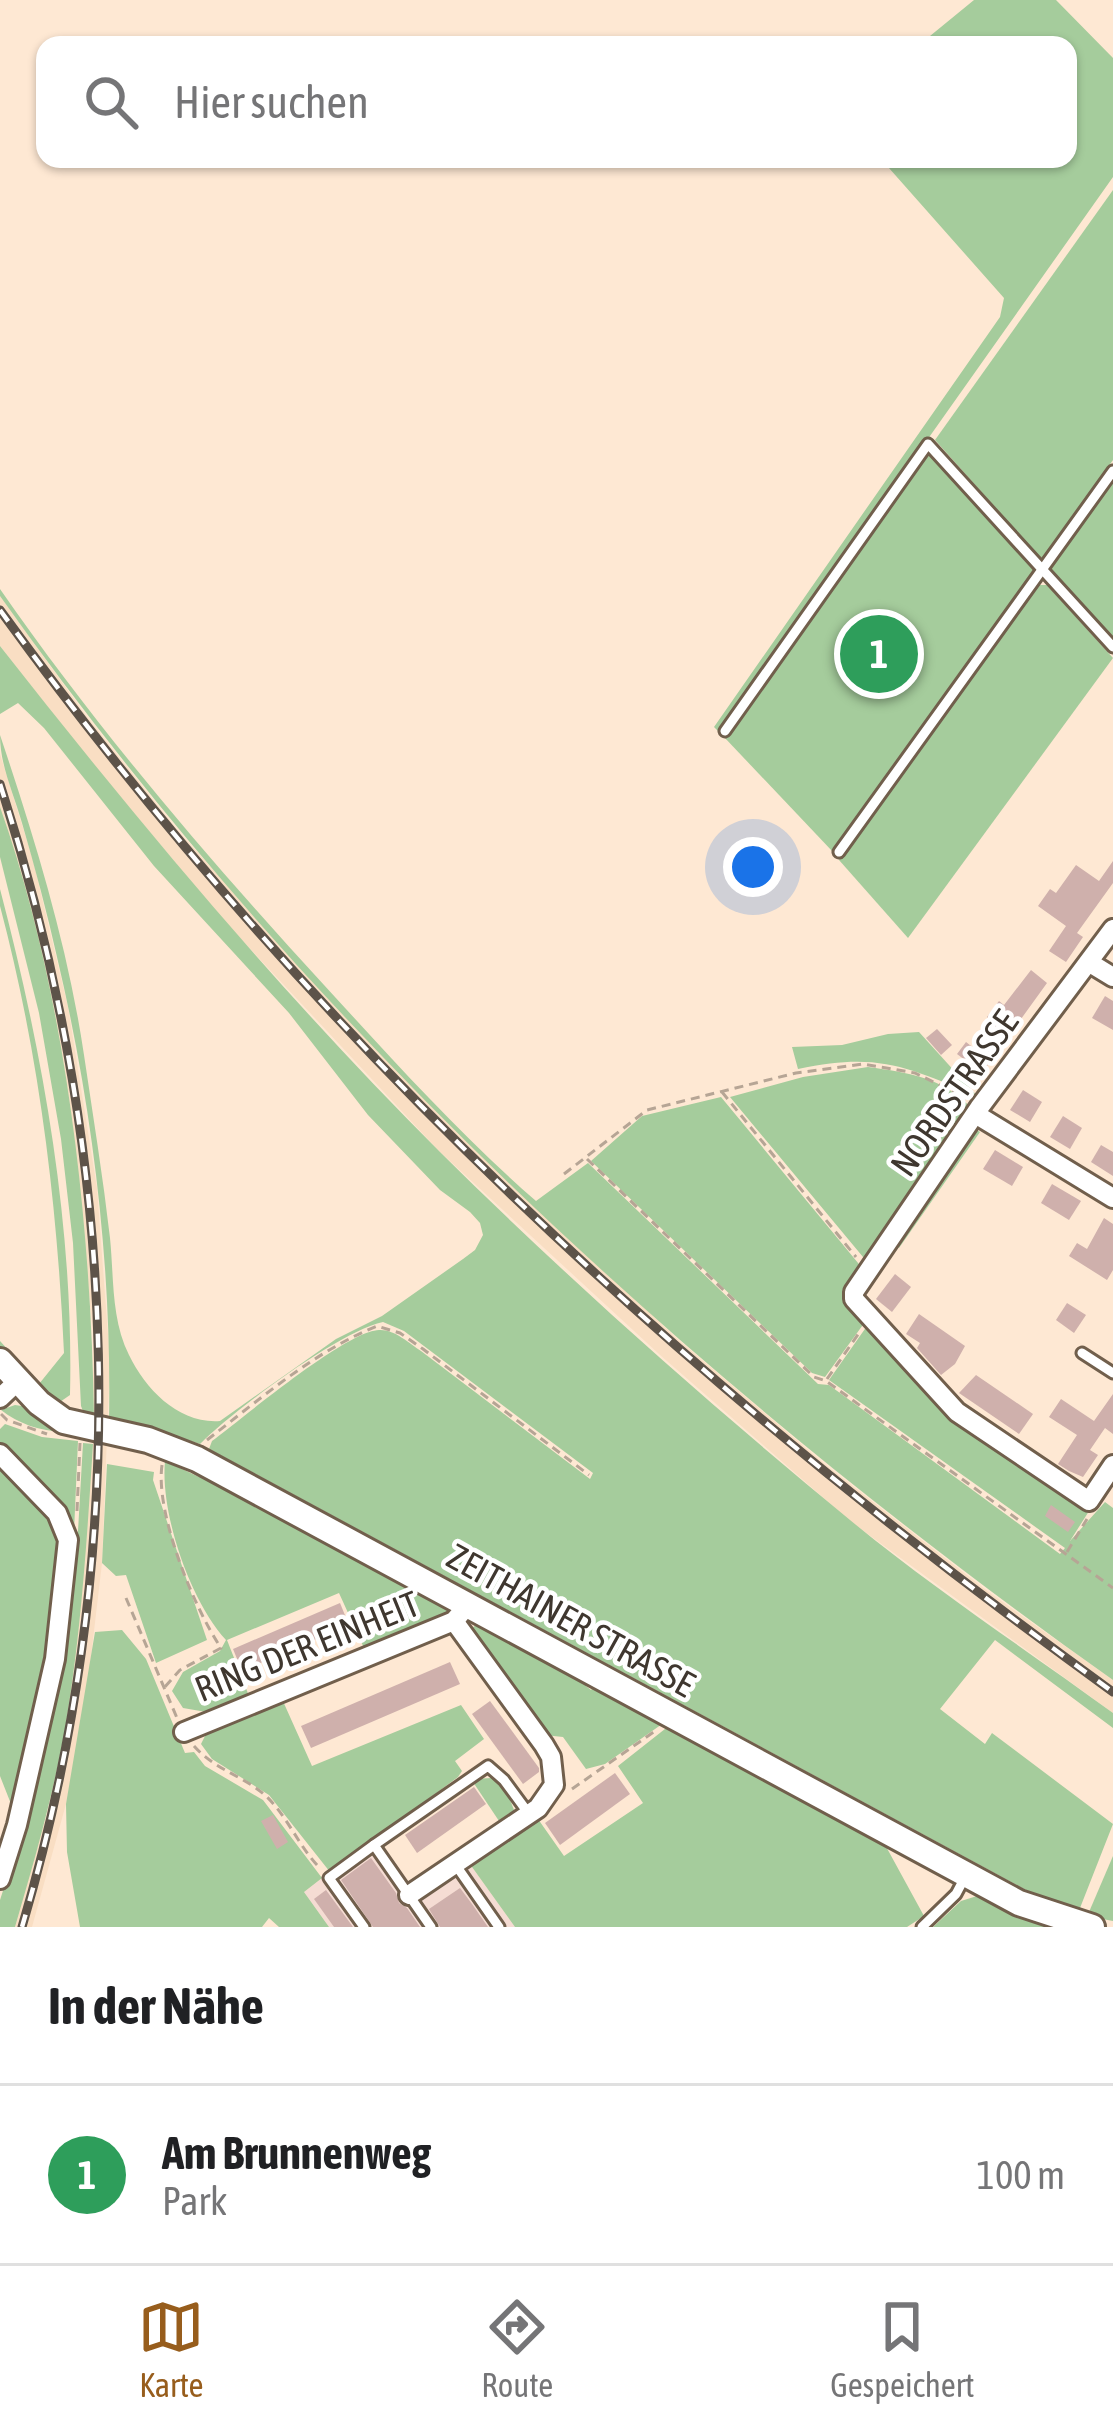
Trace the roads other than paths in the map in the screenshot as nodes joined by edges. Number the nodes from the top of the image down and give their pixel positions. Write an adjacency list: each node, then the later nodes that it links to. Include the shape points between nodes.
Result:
1 (1113, 471): 2 (lane)
2 (1041, 572): 3 (lane); 4 (lane, via 928,444); 5 (lane)
3 (1113, 647)
4 (725, 731)
5 (839, 852)
6 (1113, 928): 7 (street, NORDSTRASSE)
7 (1090, 963): 8 (street); 9 (street, NORDSTRASSE)
8 (1113, 977)
9 (978, 1112): 10 (street); 16 (street, NORDSTRASSE, via 854,1299 957,1412 1089,1501)
10 (1113, 1198)
11 (1082, 1353): 13 (lane)
12 (0, 1361): 14 (street, ZEITHAINER STRASSE)
13 (1113, 1373)
14 (9, 1389): 17 (street, ZEITHAINER STRASSE, via 64,1420 197,1459)
15 (0, 1454): 20 (street, via 57,1513 68,1540 55,1659)
16 (1113, 1465)
17 (460, 1613): 18 (street, RING DER EINHEIT); 19 (street, RING DER EINHEIT, via 551,1757 554,1785); 23 (street, ZEITHAINER STRASSE, via 671,1715)
18 (184, 1732)
19 (529, 1814): 21 (lane, via 488,1766); 22 (street)
20 (8, 1823): 24 (street)
21 (374, 1845): 25 (lane); 26 (lane, via 329,1878)
22 (455, 1864): 25 (street); 28 (lane)
23 (966, 1874): 29 (lane); 30 (street, ZEITHAINER STRASSE, via 1048,1916)
24 (0, 1879)
25 (409, 1895): 27 (lane)
26 (364, 1927)
27 (431, 1927)
28 (500, 1927)
29 (922, 1927)
30 (1092, 1927)

